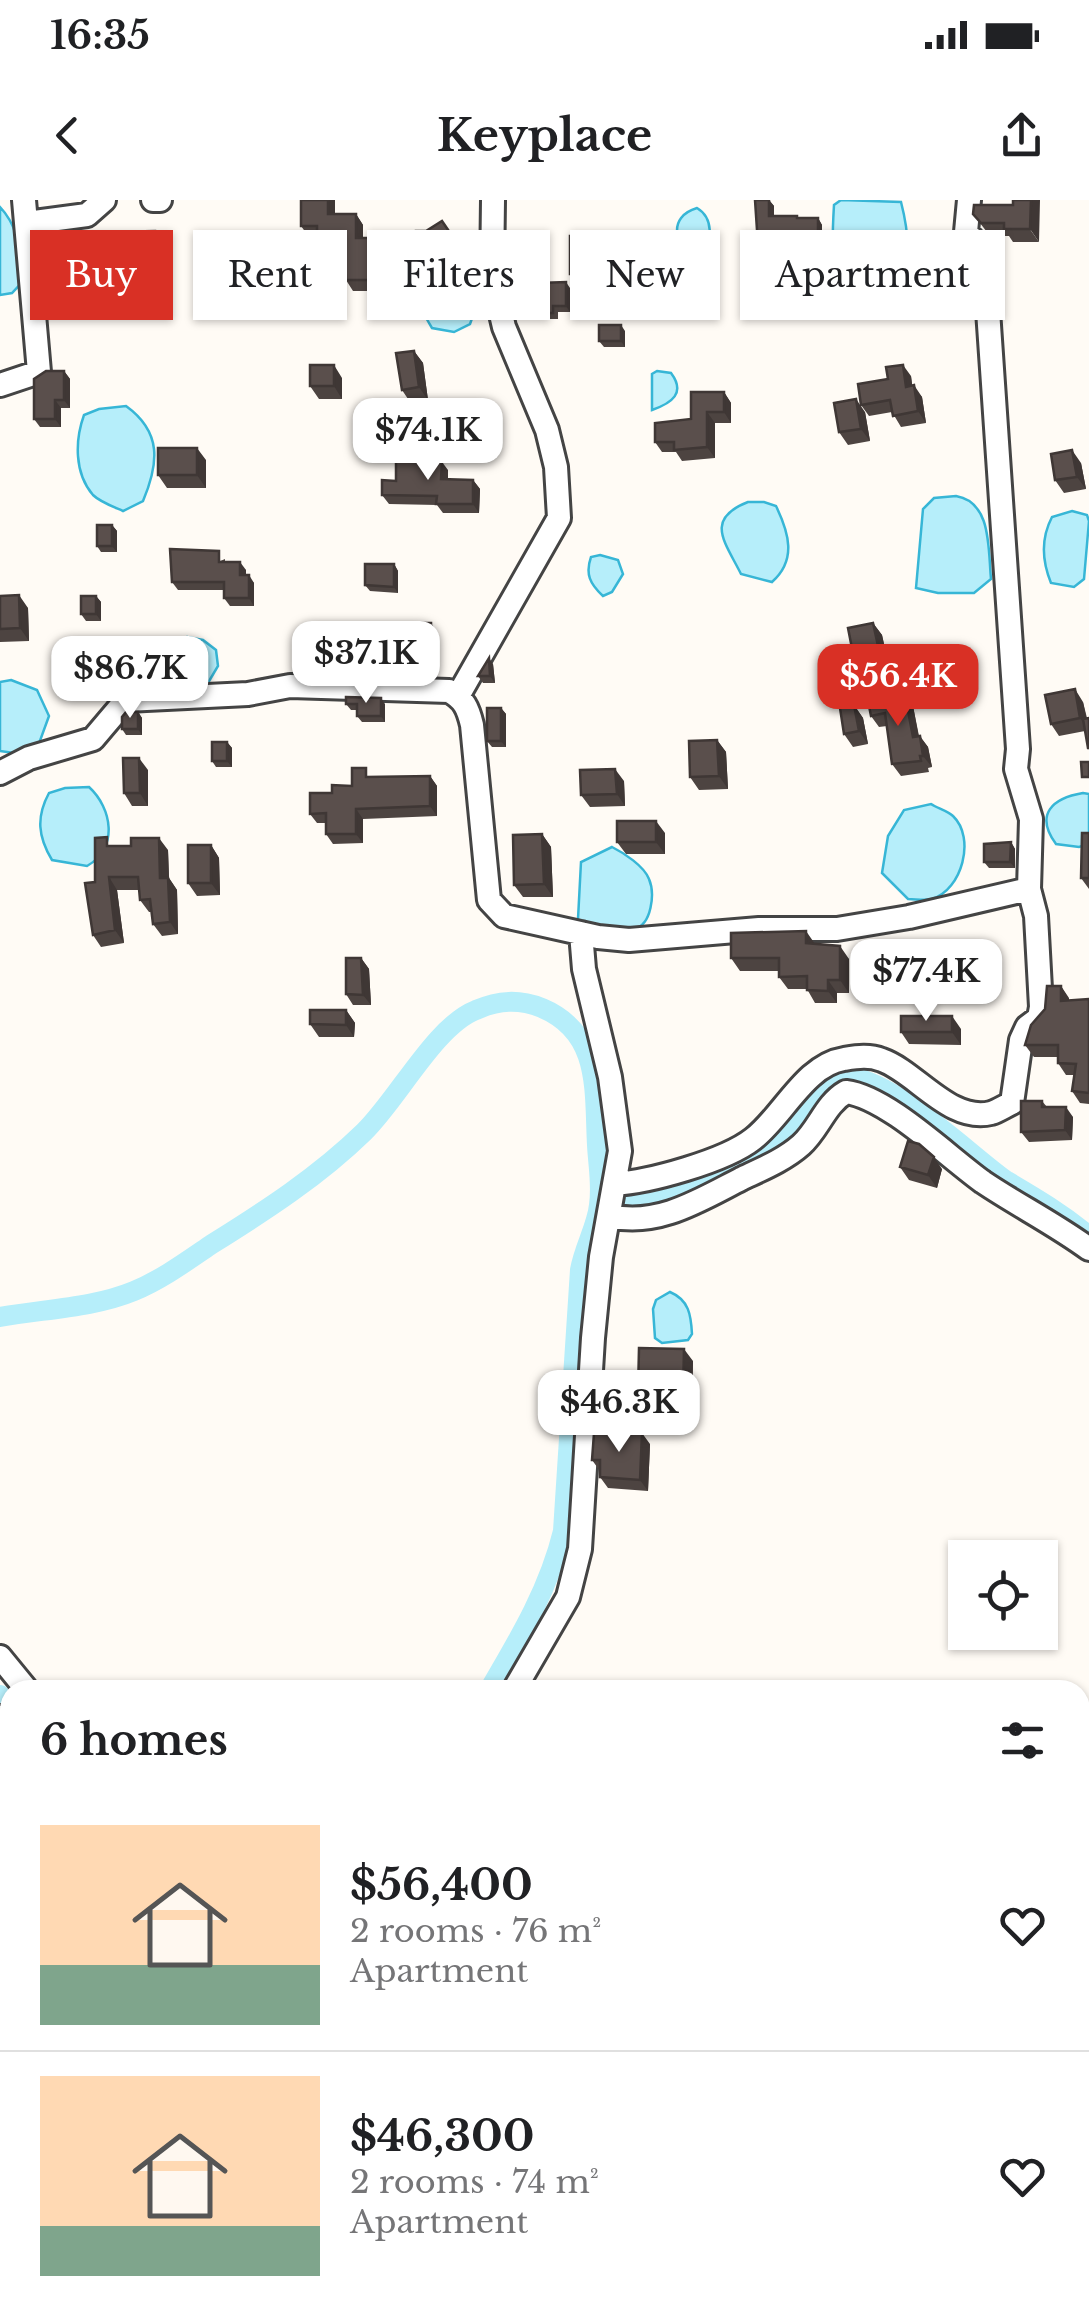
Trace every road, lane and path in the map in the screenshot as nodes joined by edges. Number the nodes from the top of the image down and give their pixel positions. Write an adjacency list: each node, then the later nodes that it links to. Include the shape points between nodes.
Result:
1 (104, 200): 4 (street, via 86,215)
2 (493, 200): 6 (street, via 492,276 504,327 547,430 559,518)
3 (969, 200): 8 (street, via 966,232 984,252 1016,769 1031,819)
4 (26, 211): 5 (street, via 39,372)
5 (0, 385)
6 (458, 696): 7 (street, via 400,687 290,686 126,700 93,739); 9 (street, via 472,725 489,900 504,916)
7 (0, 773)
8 (1028, 889): 9 (street, via 837,928 629,940); 10 (street, via 1041,1007 1021,1040 1012,1103 990,1113 967,1112 886,1061 839,1060 810,1076 747,1144 666,1174)
9 (581, 933): 10 (street, via 618,1122)
10 (614, 1184): 11 (street)
11 (610, 1216): 12 (street, via 657,1216 699,1202 804,1143 846,1092 878,1104 984,1183); 15 (street, via 593,1338 580,1549 568,1597)
12 (1089, 1249)
13 (0, 1658): 14 (street)
14 (19, 1680)
15 (520, 1680)

